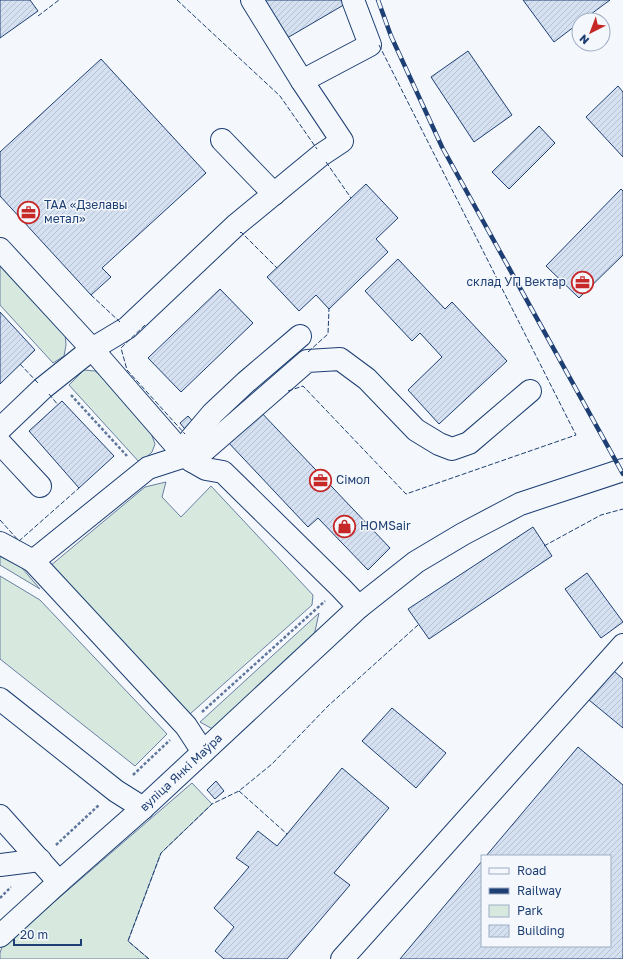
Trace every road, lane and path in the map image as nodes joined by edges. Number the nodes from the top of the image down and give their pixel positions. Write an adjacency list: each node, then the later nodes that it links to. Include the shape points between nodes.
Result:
1 (252, 0): 3 (street)
2 (353, 0): 3 (street, via 370,45)
3 (302, 81): 5 (street, via 342,141)
4 (222, 140): 5 (street)
5 (274, 194): 8 (street, via 236,225 126,328)
6 (0, 249): 8 (street)
7 (300, 336): 14 (street, via 213,413 190,440)
8 (92, 349): 9 (street); 14 (street)
9 (56, 378): 11 (street); 13 (path)
10 (530, 390): 14 (street, via 469,443 452,449 416,430 367,380 340,360 307,361)
11 (0, 429)
12 (0, 443): 16 (street)
13 (129, 458)
14 (189, 459): 18 (street, via 148,468); 19 (street, via 206,469 223,472)
15 (623, 470): 19 (street, вуліца Янкі Маўра, via 520,504 416,562)
16 (40, 486)
17 (0, 543): 18 (street)
18 (33, 561): 22 (street, via 186,726)
19 (359, 607): 22 (street, вуліца Янкі Маўра)
20 (623, 645): 29 (street)
21 (0, 699): 23 (street, via 116,791)
22 (204, 752): 23 (street, вуліца Янкі Маўра)
23 (143, 808): 27 (street, вуліца Янкі Маўра)
24 (0, 816): 25 (street)
25 (40, 860): 26 (street); 27 (street)
26 (0, 865)
27 (59, 882): 28 (street, вуліца Янкі Маўра)
28 (0, 936)
29 (342, 959)

